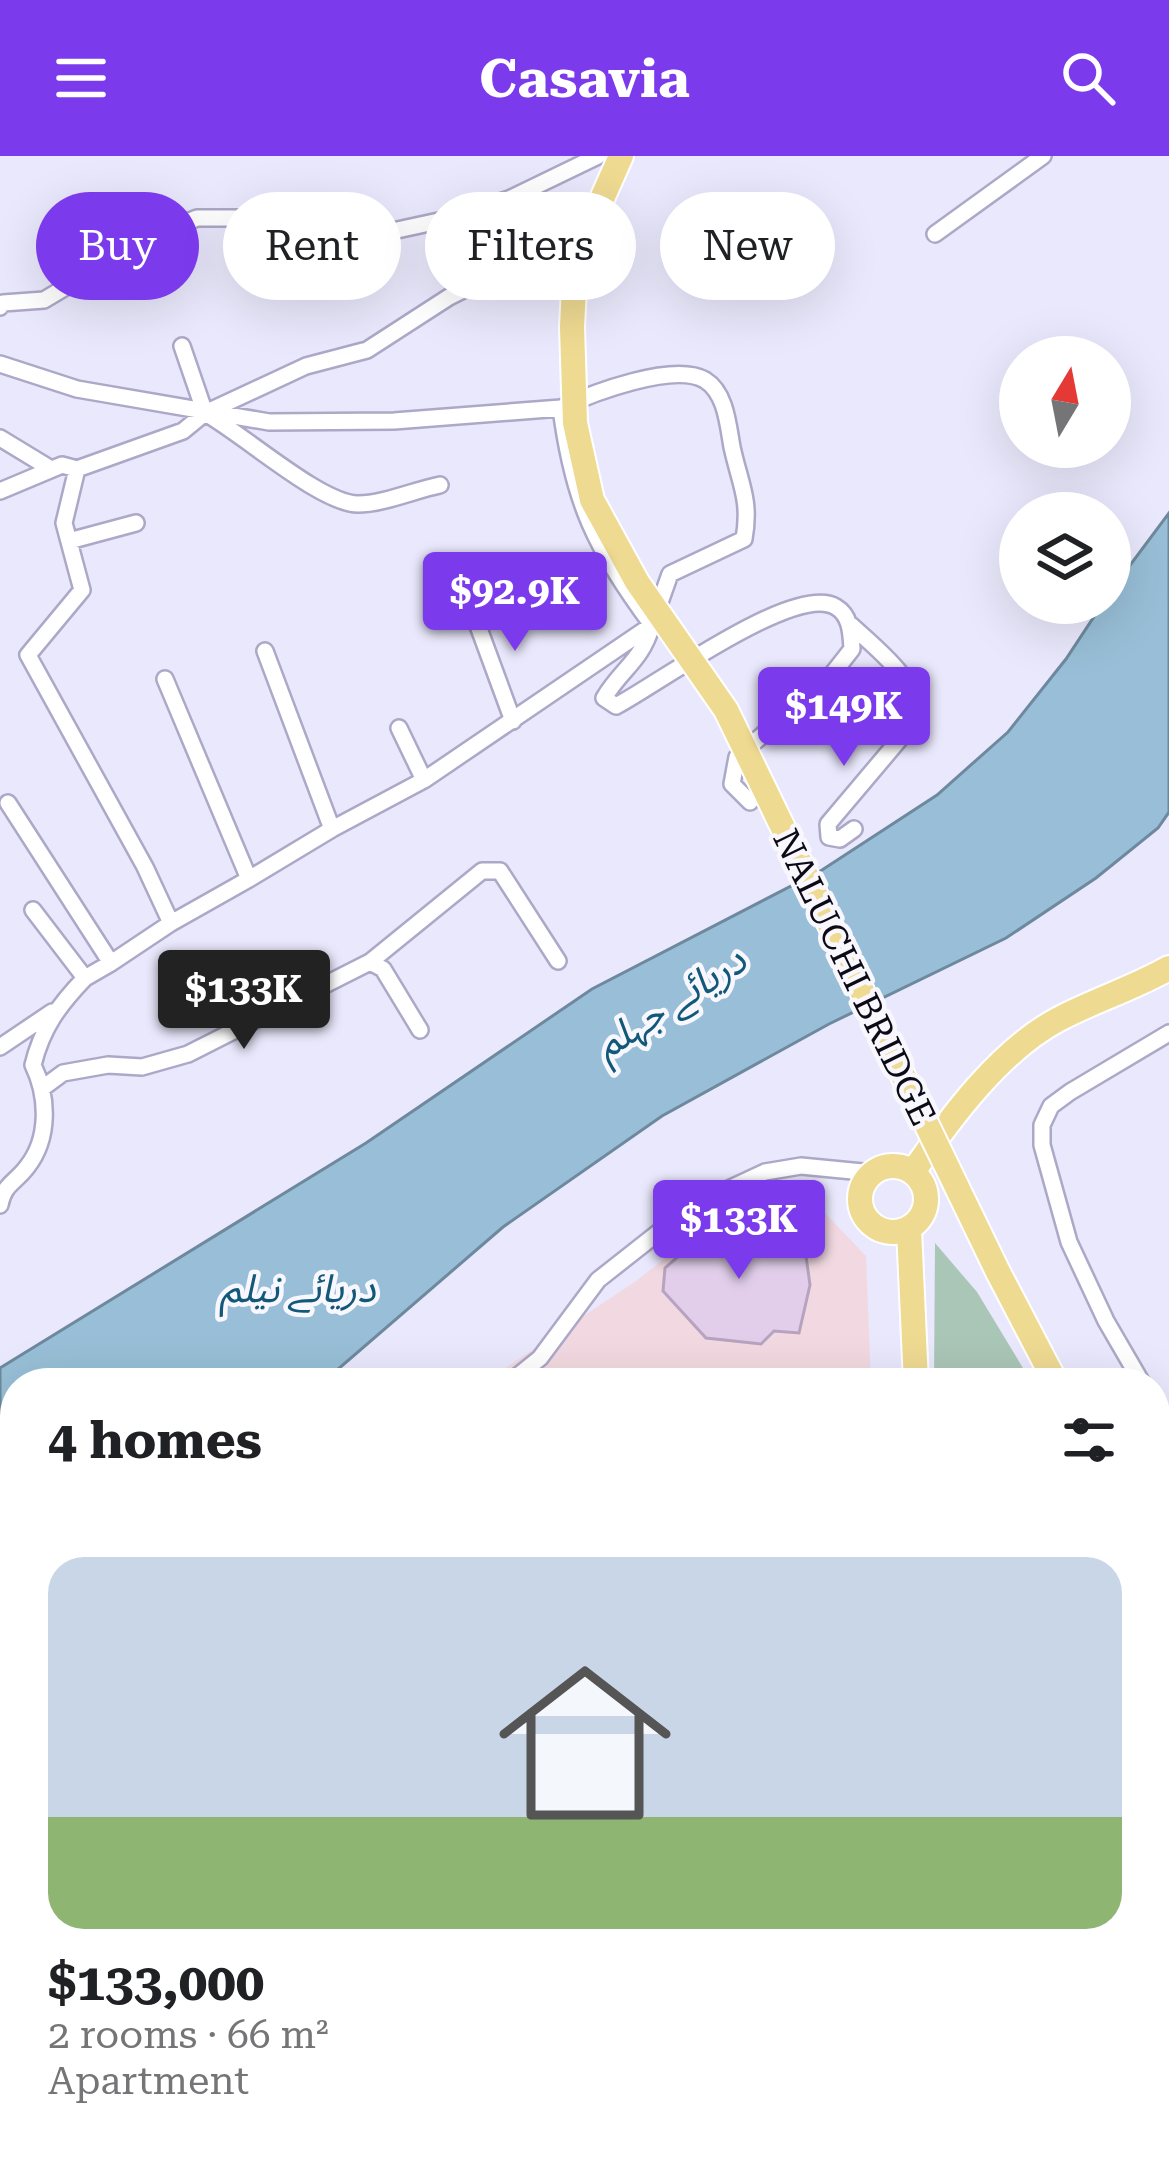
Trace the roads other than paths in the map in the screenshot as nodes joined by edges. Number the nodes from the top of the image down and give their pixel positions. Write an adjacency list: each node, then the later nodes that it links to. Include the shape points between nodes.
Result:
1 (598, 156): 6 (street, via 509,199 374,235 197,218 44,300)
2 (621, 156): 49 (highway, NALUCHI BRIDGE, bridge, via 574,287 575,423 592,500 725,710)
3 (1043, 156): 4 (street)
4 (935, 234)
5 (444, 300): 10 (street, via 367,350 306,366)
6 (0, 307)
7 (182, 346): 10 (street)
8 (0, 364): 10 (street, via 76,389)
9 (561, 408): 10 (street, via 324,424); 19 (street, via 589,528); 19 (street, via 677,373 706,381 724,405 749,510 744,538 670,574)
10 (205, 413): 13 (street, via 183,431); 14 (street, via 335,501 362,504)
11 (0, 438): 12 (street)
12 (51, 469): 13 (street); 15 (street)
13 (77, 470): 17 (street, via 64,523)
14 (440, 484)
15 (0, 491)
16 (136, 523): 17 (street)
17 (68, 541): 32 (street, via 82,590 28,655)
18 (470, 604): 23 (street)
19 (652, 625): 20 (street, via 644,653 604,698 616,706 792,607 836,607); 23 (street)
20 (851, 625): 27 (street, via 852,649 830,677 737,757 732,784); 29 (street, via 916,694 920,715 828,824 829,837)
21 (265, 651): 28 (street)
22 (165, 679): 30 (street)
23 (513, 721): 25 (street)
24 (399, 728): 25 (street)
25 (424, 780): 28 (street)
26 (8, 802): 35 (street)
27 (750, 802)
28 (332, 829): 30 (street)
29 (854, 829)
30 (249, 879): 32 (street)
31 (33, 910): 37 (street)
32 (171, 923): 35 (street)
33 (558, 961): 34 (street, via 500,871 482,872)
34 (370, 962): 39 (street, via 383,969); 42 (street, via 188,1054 142,1067 63,1072)
35 (111, 963): 37 (street)
36 (1169, 968): 43 (highway, via 1035,1037 956,1110)
37 (85, 978): 38 (street)
38 (53, 1011): 41 (street); 42 (street, via 33,1065)
39 (420, 1030)
40 (1169, 1034): 50 (street, via 1070,1092 1042,1125 1070,1242)
41 (0, 1047)
42 (44, 1087): 45 (street, via 43,1131)
43 (913, 1172): 44 (highway, via 893,1166); 46 (highway, via 927,1202)
44 (873, 1173): 46 (highway, via 861,1190 867,1220 886,1232); 47 (street, via 800,1166 765,1172 692,1207 598,1280)
45 (0, 1205)
46 (909, 1229): 48 (highway)
47 (527, 1368)
48 (915, 1368)
49 (1048, 1368)
50 (1133, 1368)

